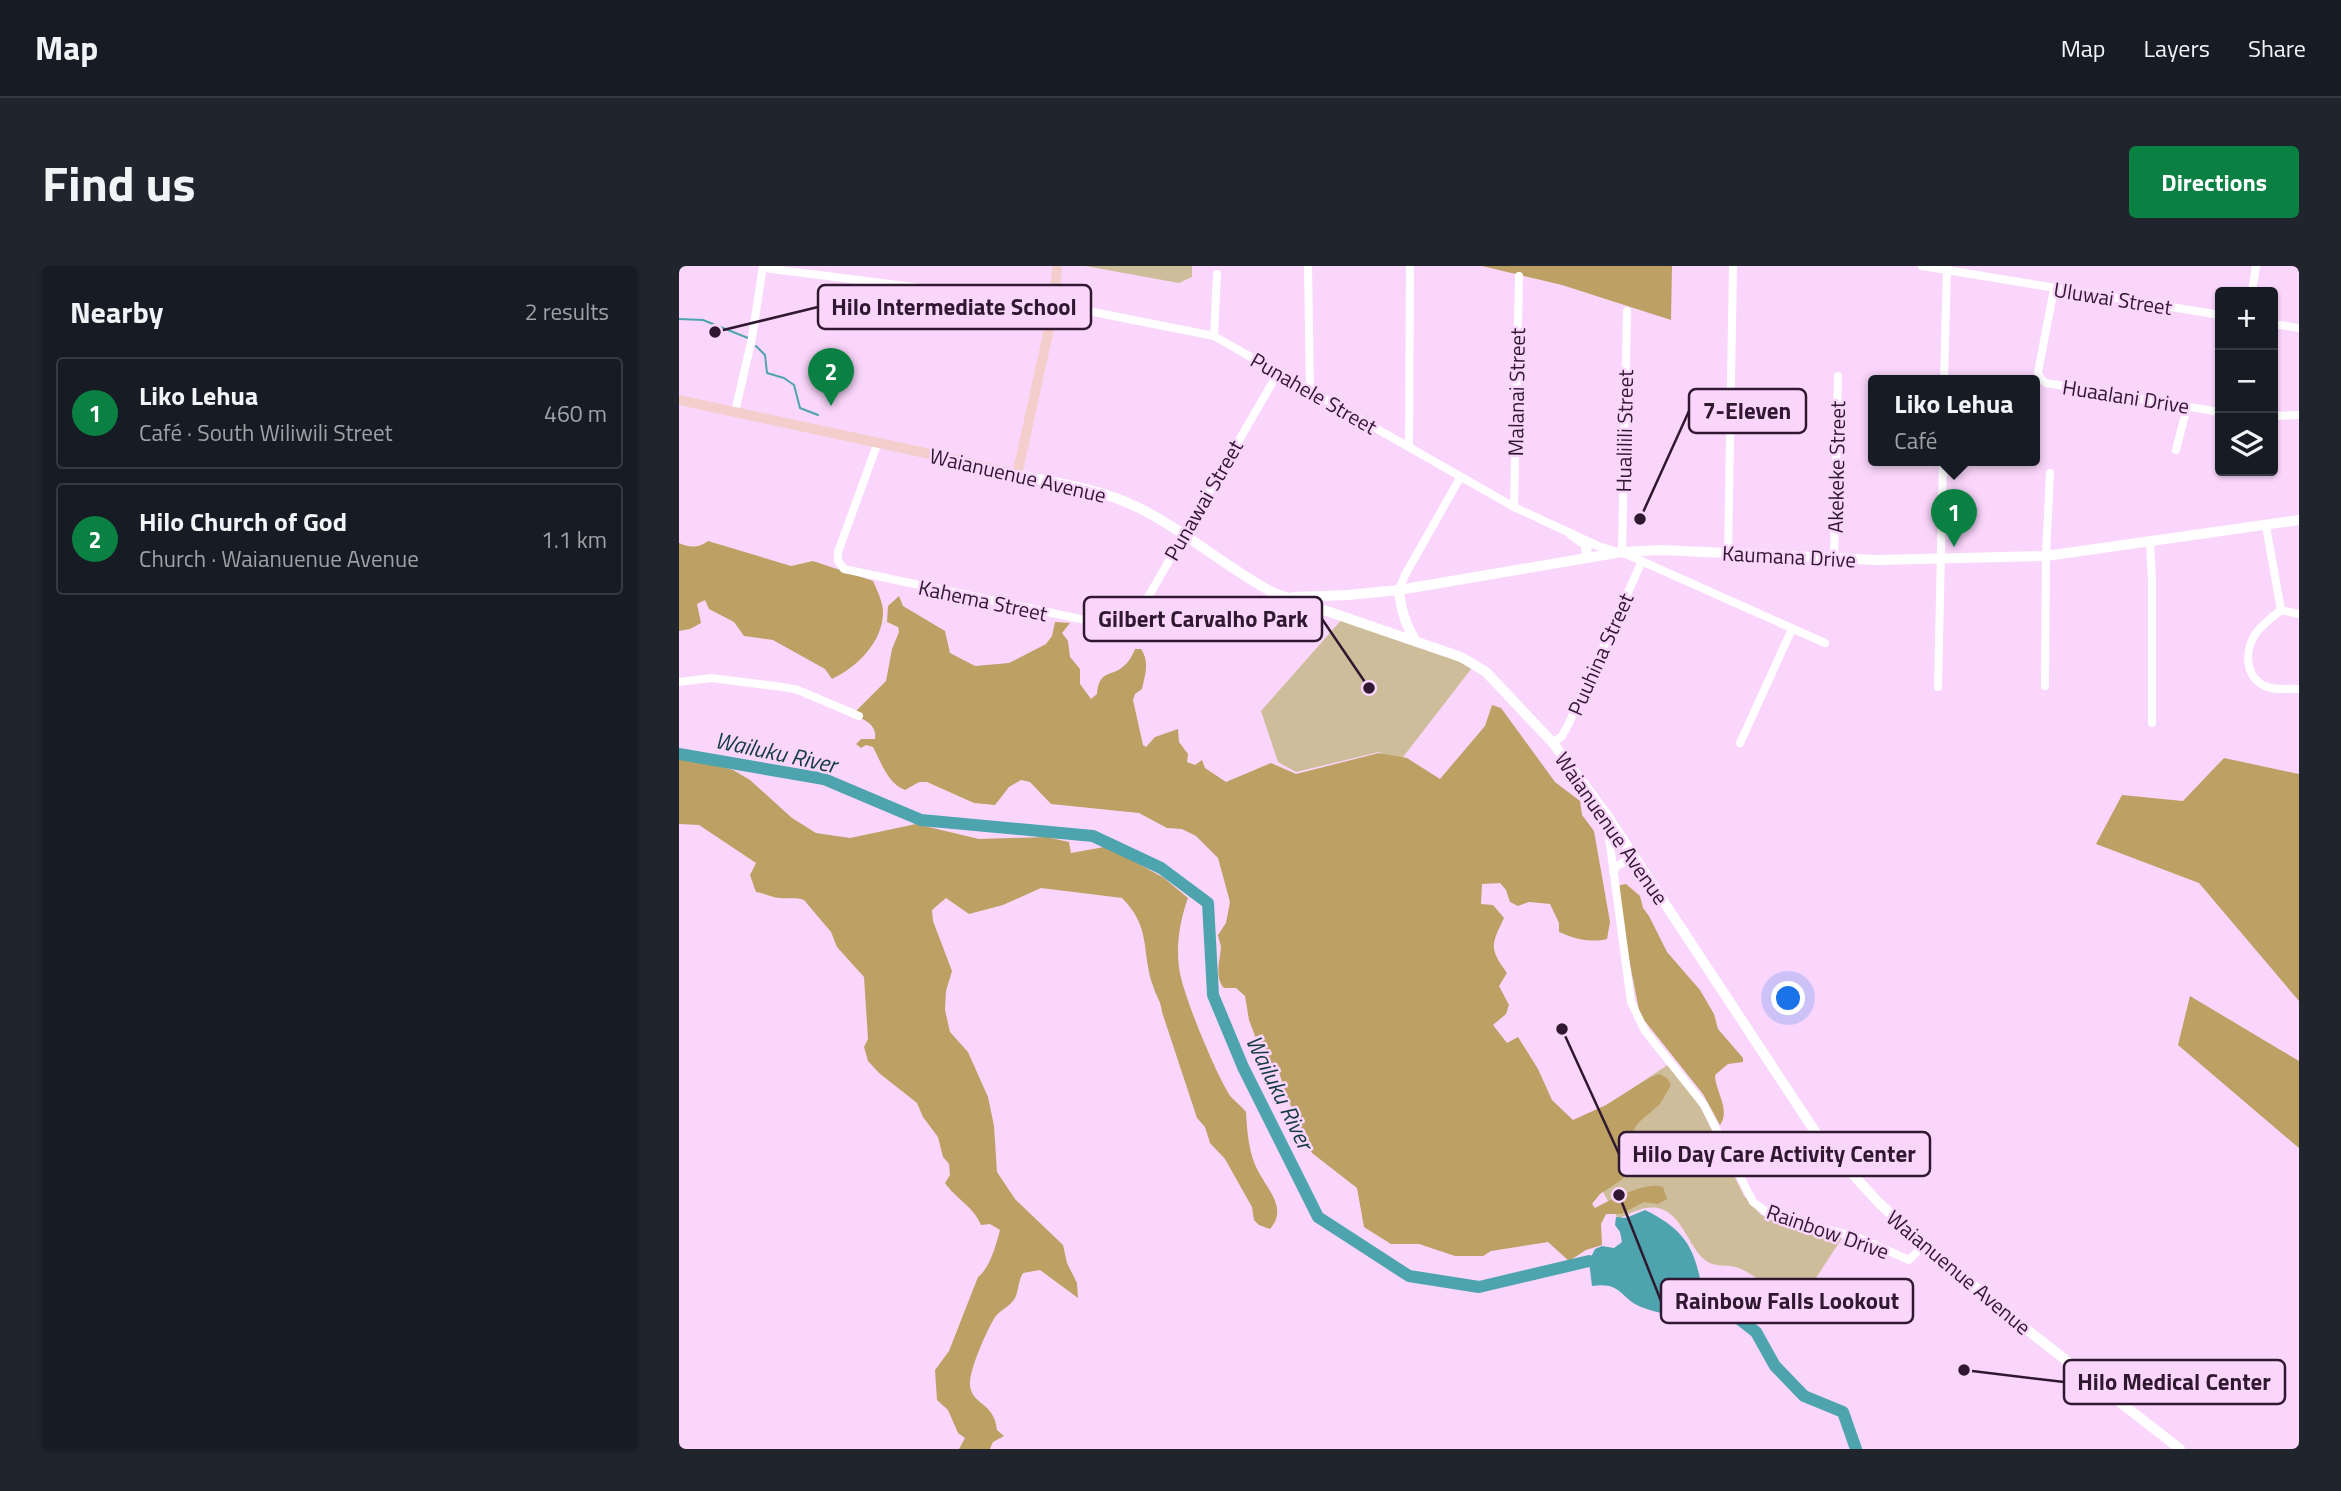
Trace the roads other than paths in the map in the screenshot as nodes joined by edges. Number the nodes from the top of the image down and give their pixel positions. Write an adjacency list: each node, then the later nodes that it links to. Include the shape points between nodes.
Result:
1 (1057, 266): 13 (main road)
2 (1308, 266): 24 (street)
3 (1410, 266): 32 (street)
4 (1733, 266): 45 (street)
5 (1922, 266): 8 (street, Uluwai Street)
6 (2256, 266): 11 (street)
7 (764, 267): 13 (street, Punahele Street); 28 (street)
8 (1947, 268): 12 (street, Uluwai Street); 20 (street)
9 (1217, 274): 18 (street)
10 (1519, 276): 38 (street, Malanai Street)
11 (2253, 287)
12 (2054, 289): 15 (street, Uluwai Street); 21 (street, Huaalani Drive)
13 (1054, 306): 18 (street, Punahele Street); 36 (main road)
14 (1627, 311): 44 (street, Hualilili Street)
15 (2215, 314)
16 (2278, 325): 17 (street)
17 (2299, 328)
18 (1214, 336): 19 (street, Punahele Street)
19 (1278, 373): 24 (street, Punahele Street); 42 (street, Punawai Street)
20 (1944, 375)
21 (2039, 375)
22 (1837, 376): 48 (street, Akekeke Street)
23 (2040, 377): 26 (street, Huaalani Drive, via 2046,383)
24 (1310, 390): 32 (street, Punahele Street)
25 (679, 400): 28 (main road, Waianuenue Avenue)
26 (2187, 407): 27 (street, Huaalani Drive); 33 (street)
27 (2215, 411)
28 (735, 412): 31 (main road, Waianuenue Avenue)
29 (2299, 415): 30 (street)
30 (2278, 416)
31 (877, 442): 36 (main road, Waianuenue Avenue); 55 (street, Kahema Street, via 838,551 840,564 850,572)
32 (1409, 447): 37 (street, Punahele Street)
33 (2176, 450)
34 (1943, 466): 49 (street)
35 (2050, 472): 46 (street)
36 (1017, 475): 42 (street, Waianuenue Avenue, via 1124,501)
37 (1460, 478): 38 (street, Punahele Street); 51 (street)
38 (1514, 507): 41 (street, Punahele Street)
39 (2299, 520): 40 (street, Kaumana Drive)
40 (2266, 526): 43 (street, Kaumana Drive); 53 (street)
41 (1571, 534): 44 (street, Punahele Street); 47 (street, via 1586,545)
42 (1183, 535): 52 (street, Waianuenue Avenue, via 1246,578); 55 (street, Punawai Street)
43 (2150, 542): 46 (street, Kaumana Drive); 64 (street)
44 (1622, 552): 45 (street, Kaumana Drive); 47 (street, Kaumana Drive); 50 (street, Punahele Street)
45 (1728, 553): 48 (street, Kaumana Drive)
46 (2046, 556): 49 (street, Kaumana Drive); 60 (street)
47 (1587, 557): 51 (street, Kaumana Drive)
48 (1835, 558): 49 (street, Kaumana Drive)
49 (1941, 560): 61 (street)
50 (1642, 561): 56 (street, Punahele Street); 65 (street, Puuhina Street, via 1569,723)
51 (1399, 590): 52 (street, Kaumana Drive, via 1300,598); 57 (street, via 1403,617)
52 (1280, 594): 57 (street, Waianuenue Avenue)
53 (2281, 610): 54 (street); 62 (street, via 2255,635 2247,664 2261,684)
54 (2299, 614)
55 (1129, 627)
56 (1792, 629): 58 (street, Punahele Street); 66 (street)
57 (1415, 640): 65 (street, Waianuenue Avenue, via 1486,672)
58 (1825, 643)
59 (679, 682): 63 (street, via 711,678 783,687)
60 (2045, 686)
61 (1938, 687)
62 (2299, 689)
63 (859, 716)
64 (2152, 723)
65 (1553, 743): 67 (street, Waianuenue Avenue)
66 (1740, 743)
67 (1607, 814): 68 (street, Waianuenue Avenue); 69 (street, Rainbow Drive)
68 (1633, 857): 69 (street); 70 (street, Waianuenue Avenue, via 1818,1136)
69 (1613, 872): 70 (street, Rainbow Drive, via 1627,989 1637,1017 1704,1105 1753,1202 1791,1222 1857,1237 1909,1260)
70 (1924, 1245): 71 (street, Waianuenue Avenue)
71 (2181, 1449)

